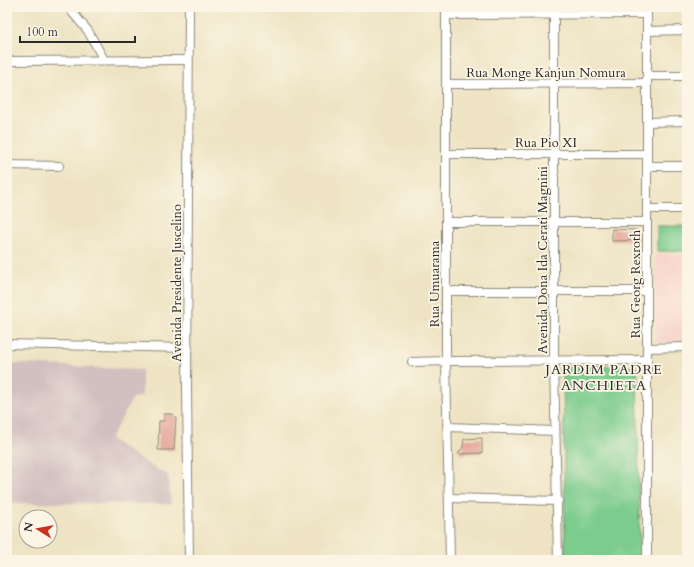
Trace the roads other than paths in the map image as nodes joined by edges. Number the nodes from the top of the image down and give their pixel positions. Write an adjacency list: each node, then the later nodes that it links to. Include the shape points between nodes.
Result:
1 (68, 7): 8 (street, via 88,31)
2 (189, 7): 9 (street, Avenida Presidente Juscelino)
3 (646, 10): 5 (street); 7 (street, Rua Georg Rexroth)
4 (446, 11): 5 (street); 13 (street, Rua Umuarama)
5 (554, 11): 14 (street, Avenida Dona Ida Cerati Magnini)
6 (687, 30): 7 (street)
7 (647, 31): 12 (street, Rua Georg Rexroth)
8 (104, 60): 9 (street); 10 (street)
9 (188, 60): 34 (street, Avenida Presidente Juscelino)
10 (7, 61)
11 (687, 76): 12 (street, Rua Monge Kanjun Nomura)
12 (647, 80): 14 (street, Rua Monge Kanjun Nomura); 15 (street, Rua Georg Rexroth)
13 (446, 84): 14 (street, Rua Monge Kanjun Nomura); 17 (street, Rua Umuarama)
14 (554, 84): 18 (street, Avenida Dona Ida Cerati Magnini)
15 (647, 122): 16 (street); 19 (street, Rua Georg Rexroth)
16 (687, 122)
17 (446, 154): 18 (street, Rua Pio XI); 26 (street, Rua Umuarama)
18 (554, 154): 19 (street, Rua Pio XI); 27 (street, Avenida Dona Ida Cerati Magnini)
19 (647, 154): 22 (street, Rua Georg Rexroth)
20 (7, 165): 21 (street)
21 (59, 166)
22 (647, 166): 23 (street); 24 (street, Rua Georg Rexroth)
23 (687, 166)
24 (647, 209): 25 (street); 28 (street, Rua Georg Rexroth)
25 (687, 209)
26 (446, 222): 27 (street); 29 (street, Rua Umuarama)
27 (554, 222): 28 (street); 30 (street, Avenida Dona Ida Cerati Magnini)
28 (647, 222): 31 (street, Rua Georg Rexroth)
29 (446, 291): 30 (street); 38 (street, Rua Umuarama)
30 (554, 291): 31 (street); 36 (street, Avenida Dona Ida Cerati Magnini)
31 (647, 291): 35 (street, Rua Georg Rexroth)
32 (7, 344): 34 (street)
33 (687, 347): 35 (street)
34 (188, 348): 44 (street, Avenida Presidente Juscelino)
35 (647, 348): 37 (street, Rua Georg Rexroth)
36 (554, 360): 37 (street); 38 (street); 41 (street, Avenida Dona Ida Cerati Magnini)
37 (647, 360): 47 (street, Rua Georg Rexroth)
38 (446, 361): 39 (street); 40 (street, Rua Umuarama)
39 (412, 362)
40 (448, 427): 41 (street); 42 (street, Rua Umuarama)
41 (555, 431): 43 (street, Avenida Dona Ida Cerati Magnini)
42 (450, 498): 43 (street); 45 (street, Rua Umuarama)
43 (558, 501): 46 (street, Avenida Dona Ida Cerati Magnini)
44 (189, 560)
45 (450, 560)
46 (558, 560)
47 (647, 560)

